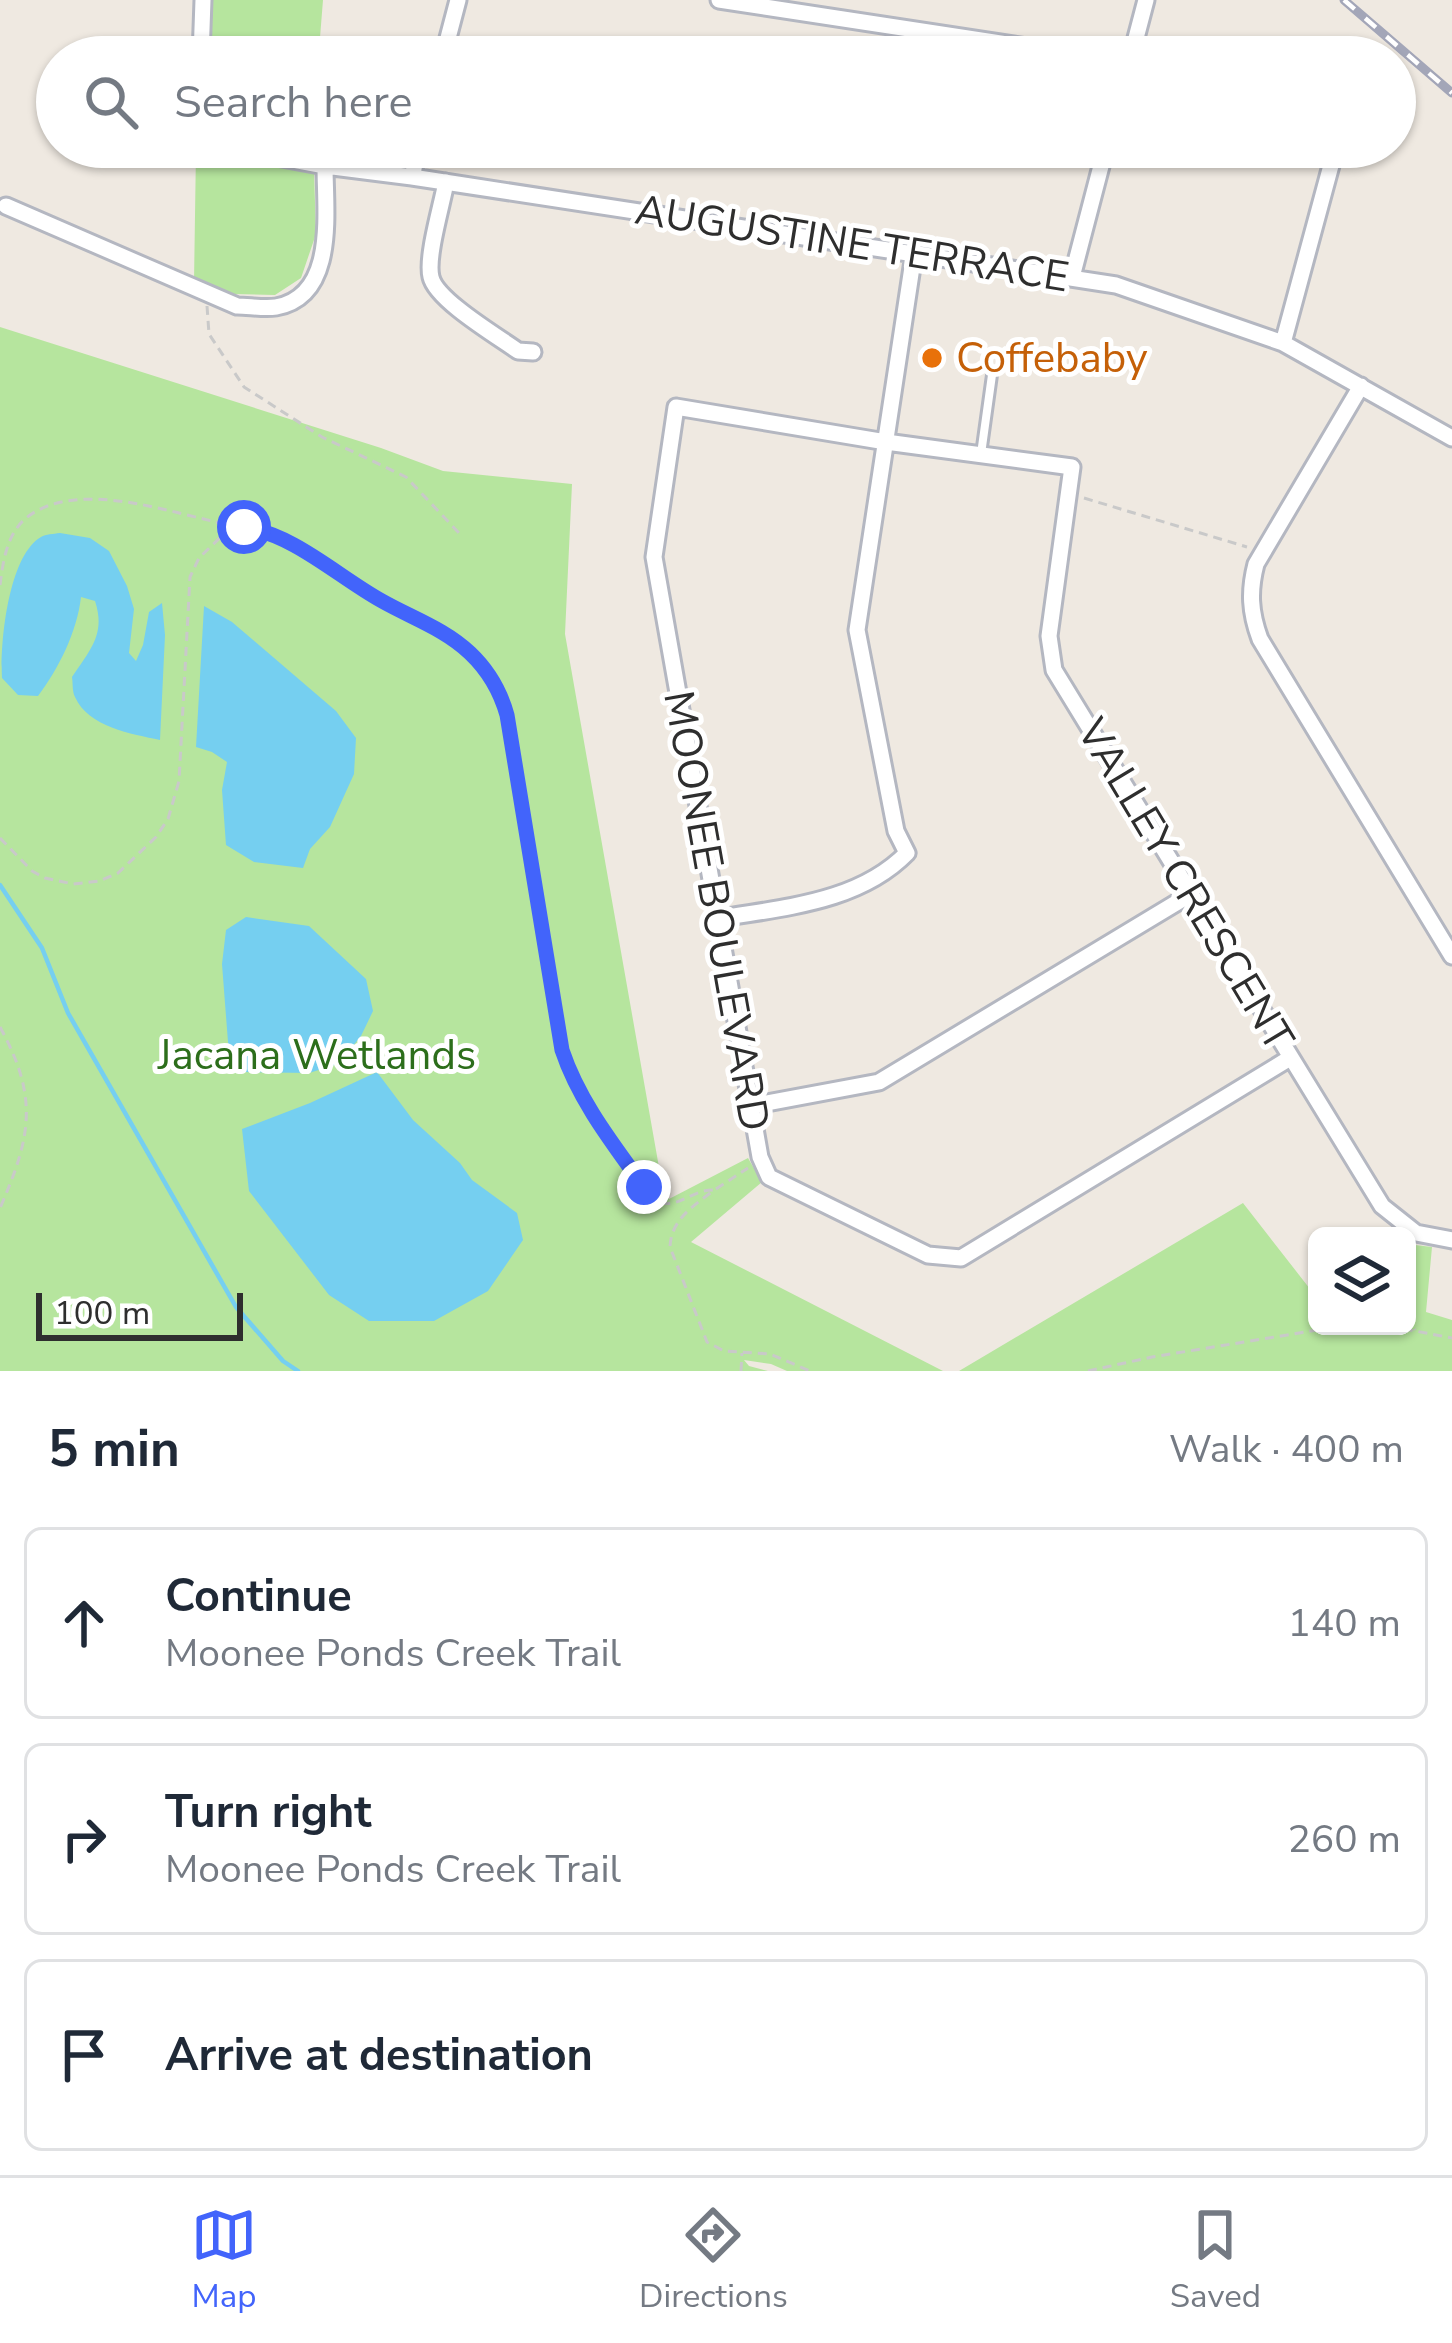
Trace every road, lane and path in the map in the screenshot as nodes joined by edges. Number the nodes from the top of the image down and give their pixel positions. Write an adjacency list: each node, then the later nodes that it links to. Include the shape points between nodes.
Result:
1 (202, 0): 5 (street)
2 (458, 0): 6 (street)
3 (719, 0): 7 (street)
4 (1146, 0): 8 (street)
5 (201, 36)
6 (449, 36)
7 (955, 36)
8 (1138, 36)
9 (325, 168): 19 (street, via 326,247 301,298 274,308 237,306)
10 (341, 168): 14 (street, AUGUSTINE TERRACE)
11 (414, 168): 14 (street)
12 (1101, 168): 18 (street)
13 (1330, 168): 20 (street)
14 (412, 177): 15 (street, AUGUSTINE TERRACE)
15 (446, 182): 17 (street, AUGUSTINE TERRACE); 21 (street, via 431,279 442,296 518,351)
16 (6, 206): 19 (street)
17 (914, 254): 18 (street, AUGUSTINE TERRACE); 25 (street)
18 (1072, 277): 20 (street, AUGUSTINE TERRACE)
19 (206, 292): 29 (path, via 209,334 244,387 406,477)
20 (1282, 344): 23 (street, AUGUSTINE TERRACE)
21 (533, 352)
22 (992, 375): 26 (lane)
23 (1360, 386): 24 (street, AUGUSTINE TERRACE); 35 (street, via 1256,564 1252,617)
24 (1452, 438)
25 (886, 442): 26 (street); 34 (street, via 857,630 907,853 826,900); 34 (street, MOONEE BOULEVARD, via 676,407 654,557)
26 (980, 456): 33 (street, VALLEY CRESCENT, via 1072,467 1048,636 1054,670)
27 (1082, 498): 30 (path)
28 (232, 526): 31 (path, via 150,506 61,502 22,521); 32 (path, via 190,577 179,781 157,837 118,873 74,884 32,871); 40 (path, via 270,533 441,632 496,684 572,1079 661,1203)
29 (460, 534)
30 (1250, 548)
31 (0, 585)
32 (0, 838)
33 (1191, 894): 37 (street, VALLEY CRESCENT); 38 (street, via 879,1082)
34 (718, 919): 38 (street, MOONEE BOULEVARD)
35 (1452, 956)
36 (0, 1027): 41 (path, via 24,1084 27,1124)
37 (1290, 1058): 38 (street, MOONEE BOULEVARD, via 961,1258 928,1255 769,1178); 42 (street, VALLEY CRESCENT, via 1382,1207 1416,1233)
38 (751, 1106)
39 (747, 1169): 40 (path)
40 (714, 1190): 46 (path, via 680,1219 670,1247 706,1342)
41 (0, 1208)
42 (1452, 1240)
43 (1416, 1331): 45 (path)
44 (1308, 1332): 49 (path)
45 (1452, 1338)
46 (742, 1351): 47 (path); 48 (path)
47 (741, 1371)
48 (810, 1371)
49 (1088, 1371)

